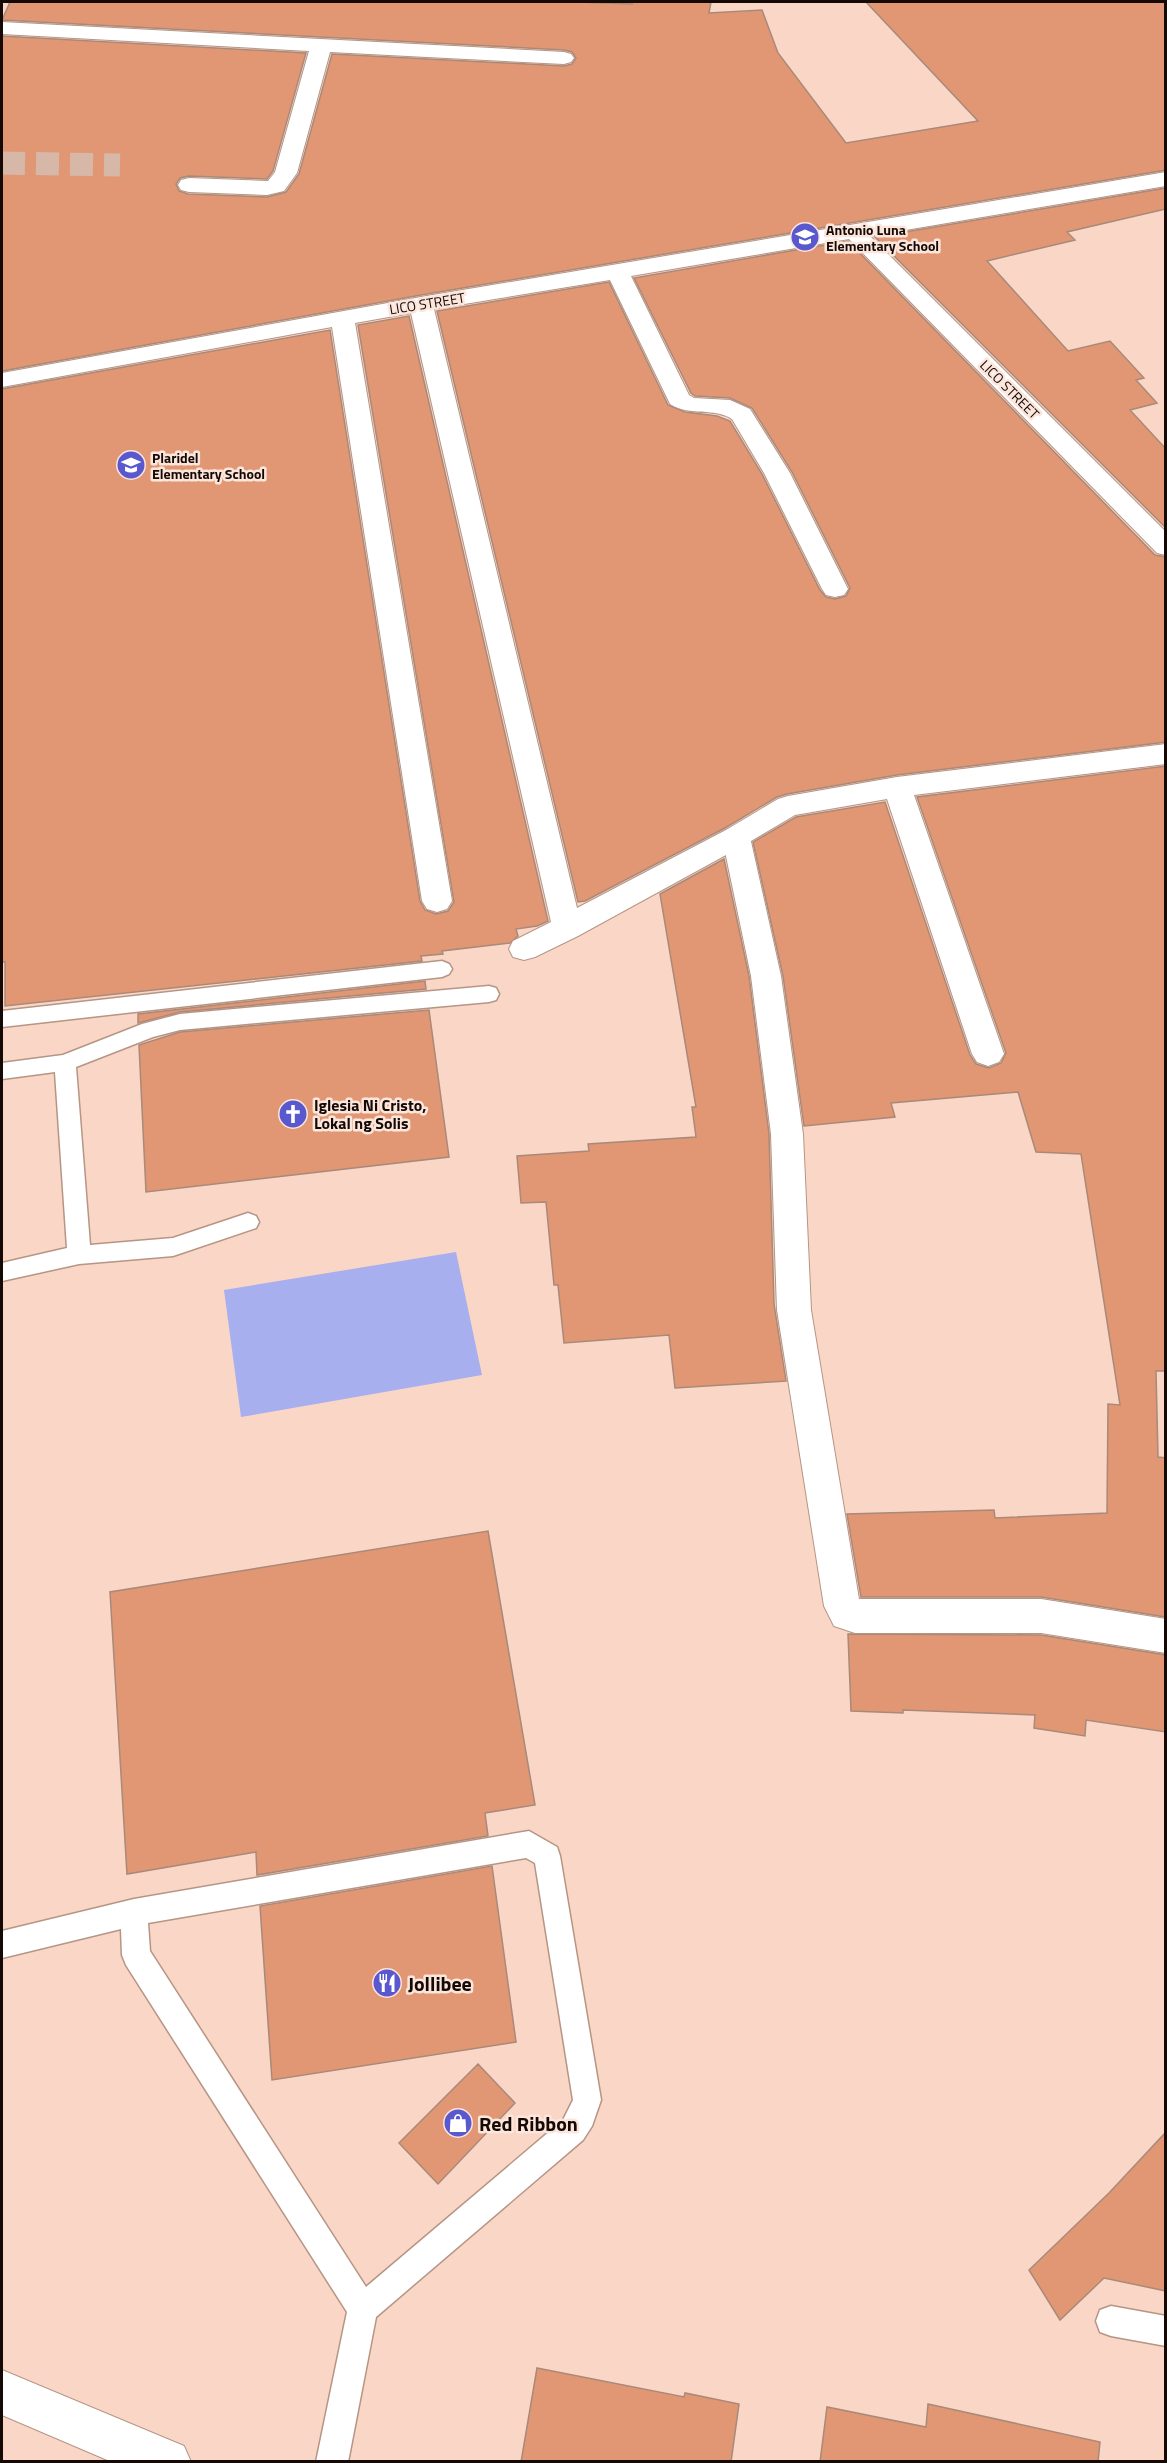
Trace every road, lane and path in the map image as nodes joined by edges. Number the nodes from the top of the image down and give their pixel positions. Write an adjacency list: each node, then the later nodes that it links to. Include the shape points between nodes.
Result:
1 (2, 28): 2 (street)
2 (321, 45): 3 (street); 5 (street, via 281,181 267,188)
3 (564, 58)
4 (1166, 178): 6 (street, LICO STREET)
5 (189, 185)
6 (854, 232): 7 (street, LICO STREET); 11 (street, LICO STREET)
7 (618, 272): 8 (street, LICO STREET); 12 (street, via 679,399 689,405 730,407 741,414 777,474)
8 (421, 304): 9 (street, LICO STREET); 17 (street)
9 (342, 318): 10 (street, LICO STREET); 16 (street)
10 (2, 380)
11 (1166, 547)
12 (836, 589)
13 (1166, 754): 14 (street)
14 (897, 787): 15 (street, via 788,806); 22 (street)
15 (736, 837): 17 (street); 28 (street, via 766,976 787,1134 794,1311 842,1606 847,1614 855,1616 1041,1616)
16 (437, 902)
17 (567, 928): 18 (street)
18 (524, 949)
19 (442, 969): 21 (lane)
20 (489, 994): 23 (lane, via 180,1022 149,1029)
21 (2, 1019)
22 (988, 1054)
23 (65, 1063): 24 (lane); 26 (lane)
24 (2, 1071)
25 (248, 1222): 26 (lane, via 173,1246)
26 (79, 1255): 27 (lane)
27 (2, 1272)
28 (1166, 1636)
29 (134, 1912): 30 (lane); 31 (lane, via 136,1955); 31 (lane, via 529,1844 547,1856 587,2100 582,2116 573,2130)
30 (2, 1944)
31 (363, 2309): 36 (lane)
32 (1111, 2321): 33 (lane)
33 (1166, 2331)
34 (2, 2392): 35 (street)
35 (168, 2462)
36 (332, 2462)

